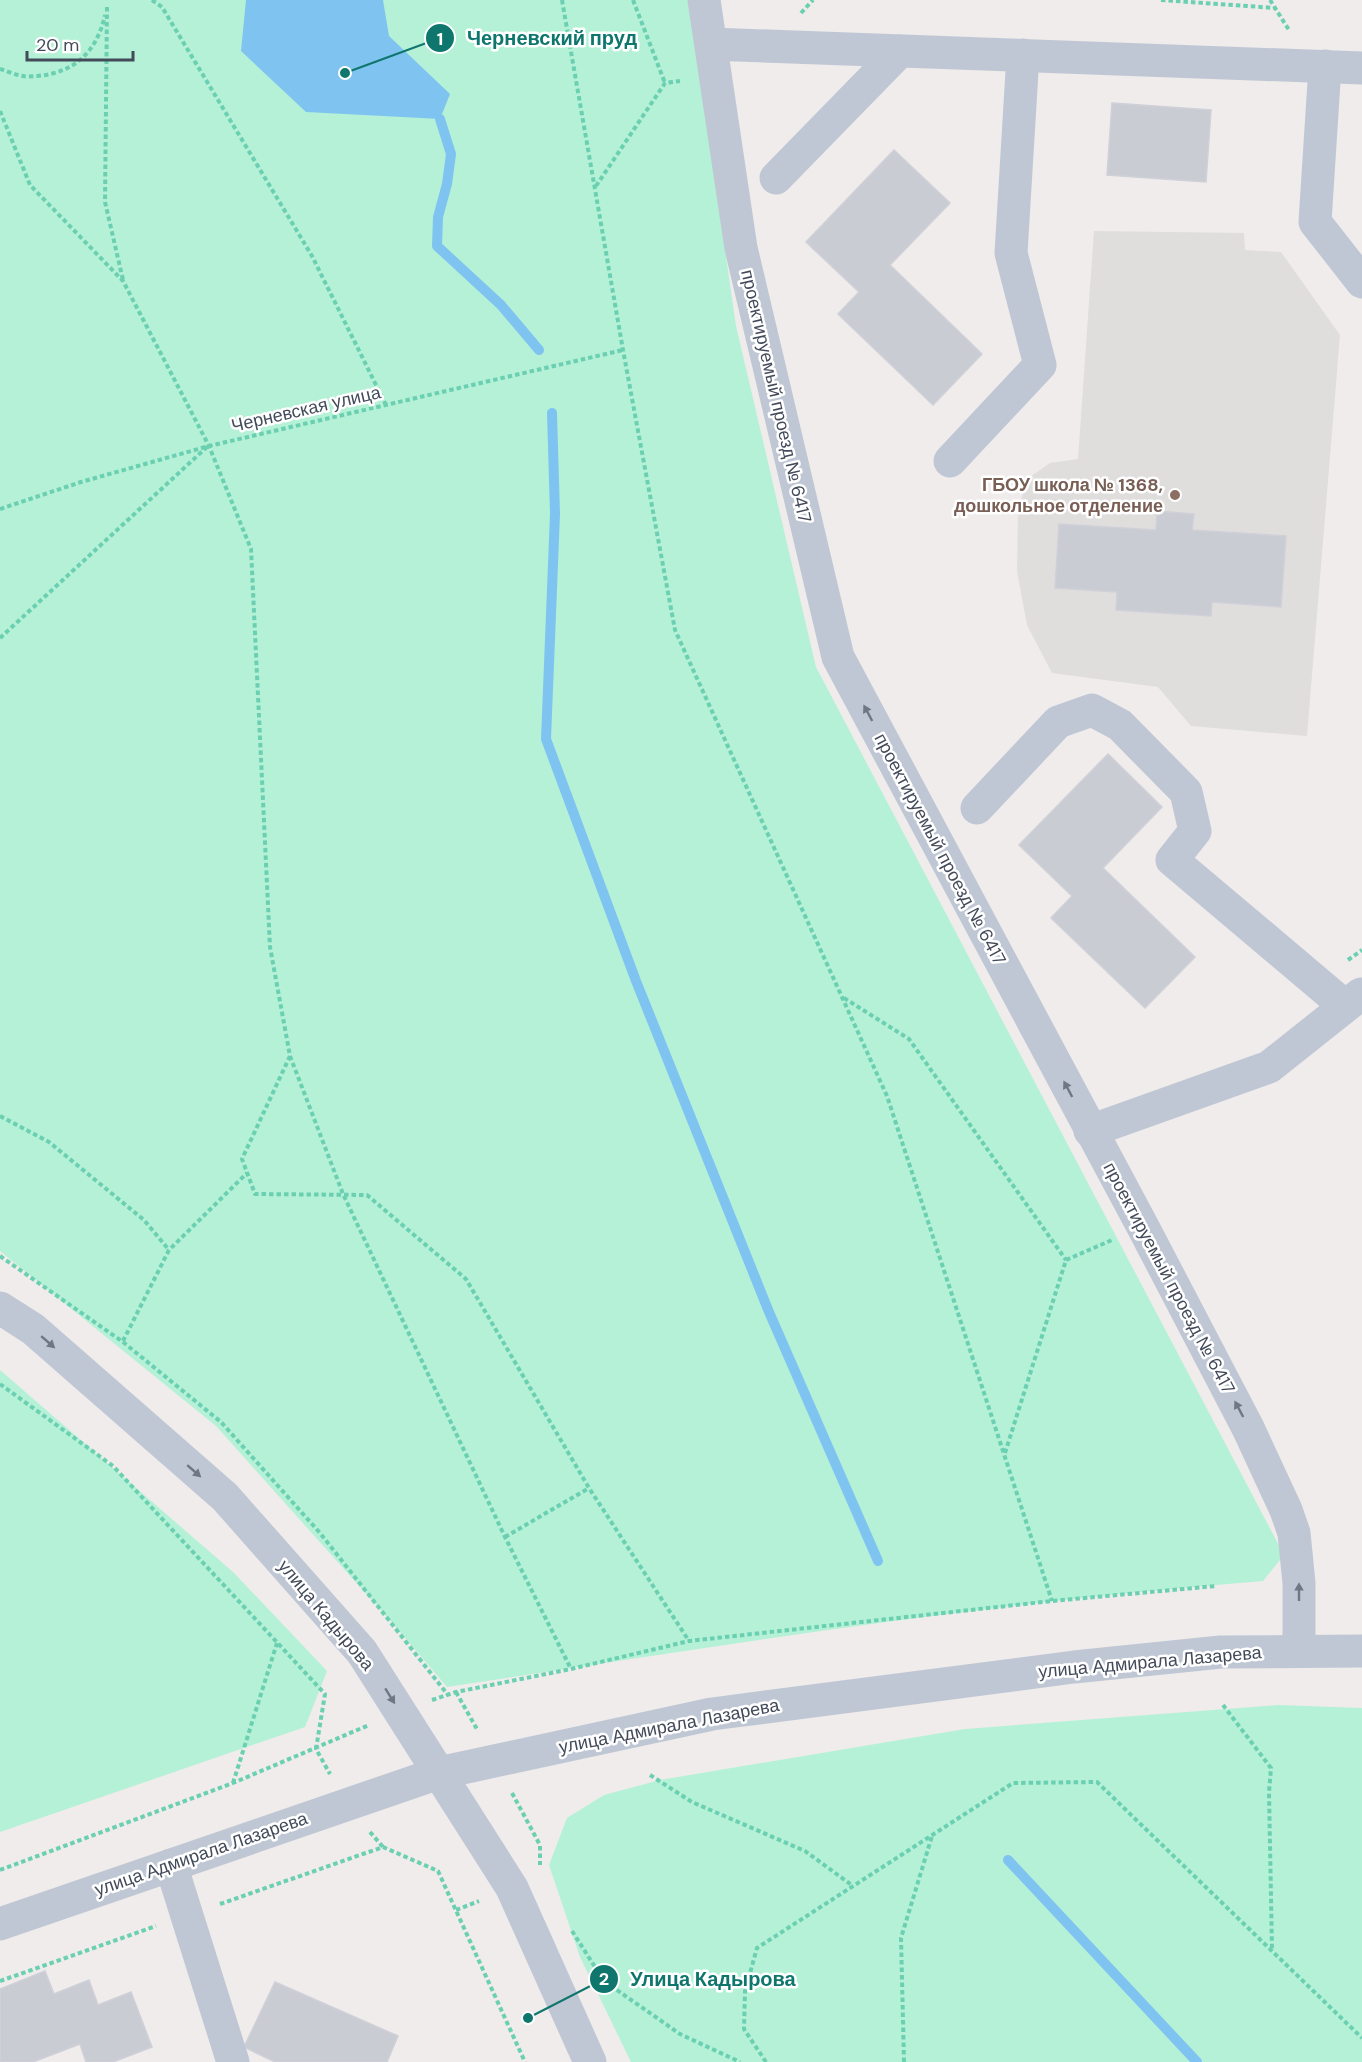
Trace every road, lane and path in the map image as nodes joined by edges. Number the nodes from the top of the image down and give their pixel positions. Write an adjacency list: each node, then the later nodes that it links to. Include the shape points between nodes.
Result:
1 (107, 0): 7 (path)
2 (152, 0): 22 (path, via 162,7 312,256)
3 (562, 0): 18 (path)
4 (633, 0): 15 (path)
5 (704, 0): 11 (street, проектируемый проезд № 6417)
6 (1161, 0): 8 (path)
7 (107, 7): 14 (path, via 102,32 87,54 66,69 23,76); 19 (path, via 105,202)
8 (1275, 8)
9 (900, 51): 10 (street); 11 (street); 17 (street)
10 (1023, 55): 12 (street); 24 (street, via 1011,253 1040,365)
11 (713, 59): 15 (path); 32 (street, проектируемый проезд № 6417, one-way to 11, via 838,657 741,248)
12 (1325, 66): 13 (street); 20 (street, via 1315,222)
13 (1362, 68)
14 (0, 69)
15 (664, 83): 18 (path)
16 (0, 111): 19 (path, via 30,185)
17 (776, 178)
18 (595, 186): 21 (path)
19 (123, 281): 23 (path)
20 (1362, 282)
21 (623, 350): 22 (path, Черневская улица); 28 (path, via 675,630)
22 (386, 405): 23 (path, Черневская улица)
23 (208, 446): 25 (path, Черневская улица); 26 (path); 30 (path, via 251,549 270,947)
24 (950, 461)
25 (0, 509)
26 (0, 638)
27 (977, 808): 29 (street, via 1058,722 1092,710 1120,725 1186,792 1195,831 1172,860)
28 (842, 997): 37 (path, via 909,1039); 41 (path, via 887,1096)
29 (1354, 1000): 32 (street, via 1269,1067)
30 (290, 1056): 33 (path, via 242,1160); 34 (path)
31 (0, 1116): 36 (path, via 49,1142 144,1220)
32 (1090, 1131): 35 (street, проектируемый проезд № 6417)
33 (247, 1173): 34 (path, via 255,1194); 36 (path)
34 (343, 1194): 42 (path, via 367,1195 466,1279); 43 (path)
35 (1143, 1227): 37 (path); 48 (street, проектируемый проезд № 6417, one-way to 35, via 1298,1558 1286,1510 1248,1428)
36 (169, 1250): 39 (path)
37 (1066, 1260): 41 (path)
38 (0, 1308): 52 (street, улица Кадырова, one-way to 52, via 33,1329 225,1497 363,1652)
39 (123, 1342)
40 (0, 1384): 47 (path, via 113,1466)
41 (1005, 1455): 45 (path)
42 (590, 1488): 43 (path); 46 (path)
43 (505, 1537): 50 (path)
44 (1216, 1586): 45 (path)
45 (1052, 1601): 46 (path)
46 (689, 1641): 50 (path)
47 (277, 1642): 53 (path, via 325,1694); 56 (path)
48 (1299, 1651): 49 (street, улица Адмирала Лазарева); 54 (street, улица Адмирала Лазарева, via 1221,1652 1108,1663 728,1711)
49 (1362, 1651)
50 (571, 1669): 52 (path, via 456,1692)
51 (1223, 1705): 66 (path, via 1271,1768)
52 (400, 1711): 53 (path); 54 (street, улица Кадырова)
53 (316, 1749): 56 (path); 57 (path)
54 (439, 1773): 57 (street, улица Адмирала Лазарева); 71 (street, улица Кадырова, via 512,1888)
55 (650, 1775): 62 (path, via 692,1802 806,1851)
56 (233, 1783): 61 (path)
57 (347, 1804): 59 (path); 60 (street, улица Адмирала Лазарева)
58 (932, 1835): 62 (path); 66 (path, via 1013,1783 1097,1782); 74 (path, via 901,1938)
59 (383, 1847): 63 (path); 70 (path, via 438,1871)
60 (171, 1865): 63 (street); 65 (street, улица Адмирала Лазарева)
61 (0, 1870)
62 (853, 1886): 73 (path, via 757,1948 745,1991 744,2029)
63 (187, 1916): 67 (path); 69 (street)
64 (566, 1921): 72 (path, via 604,1982 681,2034)
65 (0, 1924)
66 (1272, 1951): 68 (path)
67 (0, 1981)
68 (1362, 2038)
69 (233, 2062)
70 (525, 2062)
71 (590, 2062)
72 (740, 2062)
73 (766, 2062)
74 (904, 2062)

